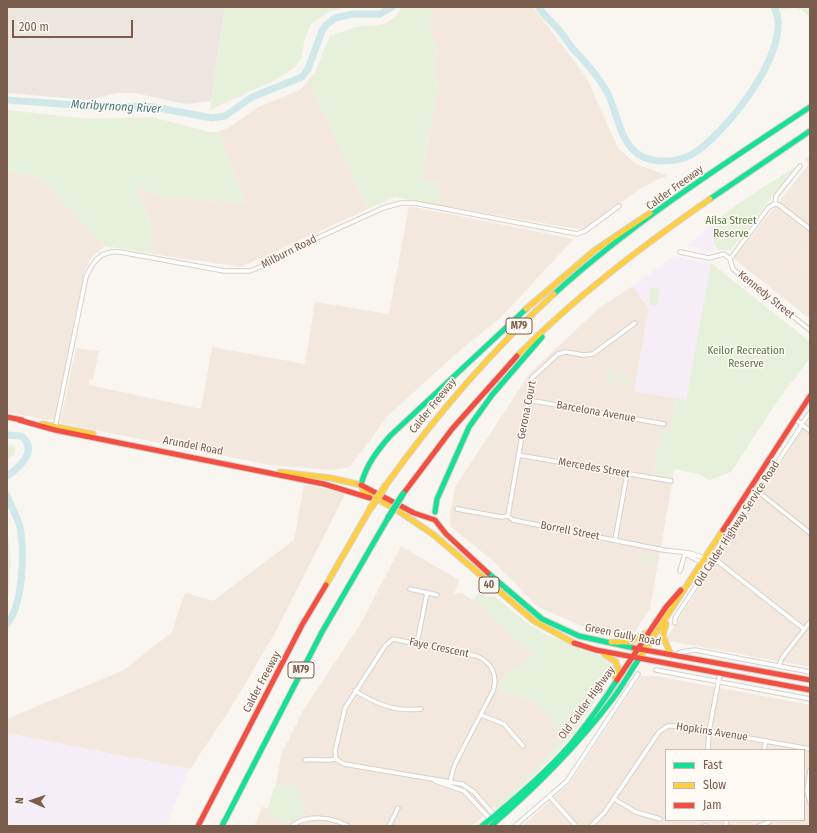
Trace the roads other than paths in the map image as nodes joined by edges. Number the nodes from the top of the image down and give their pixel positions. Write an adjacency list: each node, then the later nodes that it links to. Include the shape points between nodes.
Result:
1 (810, 107): 4 (main road, Calder Freeway / M79)
2 (810, 131): 10 (main road, M79, via 627,259)
3 (800, 166): 5 (street, via 776,196)
4 (679, 196): 26 (main road, via 596,249 517,316 400,425 368,466 362,476); 91 (main road, Calder Freeway / M79, bridge, via 594,260 510,335 438,415 370,509 306,619)
5 (775, 204): 7 (street); 9 (street, via 769,207)
6 (619, 206): 20 (street, Milburn Road, via 585,232 577,234 415,203 397,203 308,242 265,265 245,271 226,271 120,252 106,253 94,261 86,277)
7 (810, 229)
8 (680, 252): 9 (street, via 709,258 722,254)
9 (730, 259): 12 (street, Kennedy Street, via 733,269)
10 (570, 306): 33 (main road, via 532,348 469,427 438,499); 92 (main road, M79, bridge, via 493,382 443,440 404,494 344,591)
11 (635, 323): 14 (street, Gerona Court, via 593,354 558,354 532,378)
12 (810, 330)
13 (810, 396): 17 (main road, Old Calder Highway)
14 (528, 400): 18 (street, Barcelona Avenue); 22 (street, Gerona Court)
15 (810, 413): 19 (street, Old Calder Highway Service Road)
16 (7, 417): 20 (main road, Arundel Road)
17 (795, 419): 19 (street); 27 (main road, Old Calder Highway)
18 (664, 424)
19 (802, 425): 21 (street); 28 (street, Old Calder Highway Service Road)
20 (55, 428): 23 (main road, Arundel Road)
21 (810, 431)
22 (518, 455): 24 (street, Mercedes Street); 32 (street, Gerona Court)
23 (256, 469): 26 (main road, Arundel Road, via 331,478); 29 (main road, Arundel Road, via 337,487)
24 (627, 474): 25 (street, Mercedes Street); 36 (street)
25 (671, 481)
26 (361, 485): 31 (main road, via 366,494); 33 (main road)
27 (751, 486): 28 (street); 38 (main road, Old Calder Highway)
28 (758, 492): 35 (street); 39 (street, Old Calder Highway Service Road)
29 (364, 496): 31 (main road, Green Gully Road)
30 (456, 509): 32 (street, Borrell Street)
31 (407, 516): 34 (main road, Green Gully Road)
32 (508, 516): 36 (street, Borrell Street, via 513,520)
33 (435, 520): 34 (main road); 51 (main road, Green Gully Road / 40, via 477,563 542,619)
34 (426, 530): 53 (main road, Green Gully Road / 40, via 531,621 554,635)
35 (810, 533)
36 (615, 540): 37 (street, Borrell Street)
37 (684, 553): 40 (street, Borrell Street); 41 (street, Old Calder Highway Service Road)
38 (707, 553): 39 (street); 40 (main road, Old Calder Highway)
39 (715, 558): 48 (street, Old Calder Highway Service Road, via 675,618); 50 (street)
40 (702, 560): 42 (main road, Old Calder Highway)
41 (680, 571)
42 (691, 577): 46 (main road, Old Calder Highway); 49 (main road, Old Calder Highway)
43 (410, 589): 44 (street)
44 (427, 593): 45 (street); 52 (street)
45 (437, 595)
46 (673, 608): 55 (main road, Old Calder Highway); 56 (main road, via 662,636 664,644)
47 (810, 622): 50 (street)
48 (675, 623)
49 (651, 629): 51 (main road, via 630,642); 54 (main road, Old Calder Highway)
50 (804, 629): 59 (street)
51 (593, 641): 54 (main road, Green Gully Road / 40)
52 (416, 643): 67 (street, Faye Crescent, via 398,639 388,642); 70 (street, Faye Crescent, via 477,656 490,665 494,672 495,685)
53 (588, 648): 57 (main road, Green Gully Road / 40); 71 (main road, via 613,659 618,664 618,669)
54 (637, 649): 55 (main road, Green Gully Road / 40); 57 (main road, Old Calder Highway)
55 (645, 650): 56 (main road, Green Gully Road / 40); 58 (main road, Old Calder Highway)
56 (673, 655): 59 (street, via 689,650); 64 (main road, Green Gully Road / 40)
57 (632, 657): 58 (main road, Green Gully Road / 40); 71 (main road, Old Calder Highway)
58 (640, 658): 62 (main road, Green Gully Road / 40); 89 (main road, Old Calder Highway, via 612,700 574,747 537,785)
59 (779, 666): 61 (street)
60 (656, 670): 65 (street)
61 (810, 672)
62 (720, 673): 65 (street); 66 (main road, Green Gully Road / 40)
63 (638, 674): 84 (street, via 567,781)
64 (810, 680)
65 (718, 682): 68 (street); 72 (street)
66 (810, 690)
67 (355, 691): 69 (street, via 382,706); 78 (street, Faye Crescent, via 342,717)
68 (810, 699)
69 (421, 710)
70 (481, 714): 74 (street, via 504,724); 82 (street, Faye Crescent, via 455,764)
71 (585, 727): 89 (main road, Old Calder Highway, via 558,758)
72 (709, 731): 73 (street, Hopkins Avenue); 75 (street); 85 (street, Hopkins Avenue, via 676,725 662,729)
73 (766, 741): 76 (street); 77 (street, Hopkins Avenue)
74 (523, 746)
75 (708, 749)
76 (764, 749)
77 (810, 749)
78 (336, 759): 79 (street); 81 (street, via 339,762)
79 (304, 760)
80 (810, 770): 86 (street, via 807,791)
81 (430, 780): 82 (street); 83 (street)
82 (450, 781): 83 (street, Faye Crescent); 89 (street, via 470,788)
83 (449, 786): 89 (street, via 464,791)
84 (550, 796): 97 (street); 98 (street)
85 (614, 799): 88 (street, via 636,812); 99 (street, Hopkins Avenue)
86 (810, 802)
87 (398, 808): 95 (street)
88 (660, 819)
89 (493, 821): 96 (main road, Old Calder Highway)
90 (769, 822): 100 (street)
91 (198, 826)
92 (222, 826)
93 (292, 826): 94 (street, via 312,818)
94 (348, 826)
95 (389, 826)
96 (482, 826)
97 (515, 826)
98 (576, 826)
99 (591, 826)
100 (759, 826)

